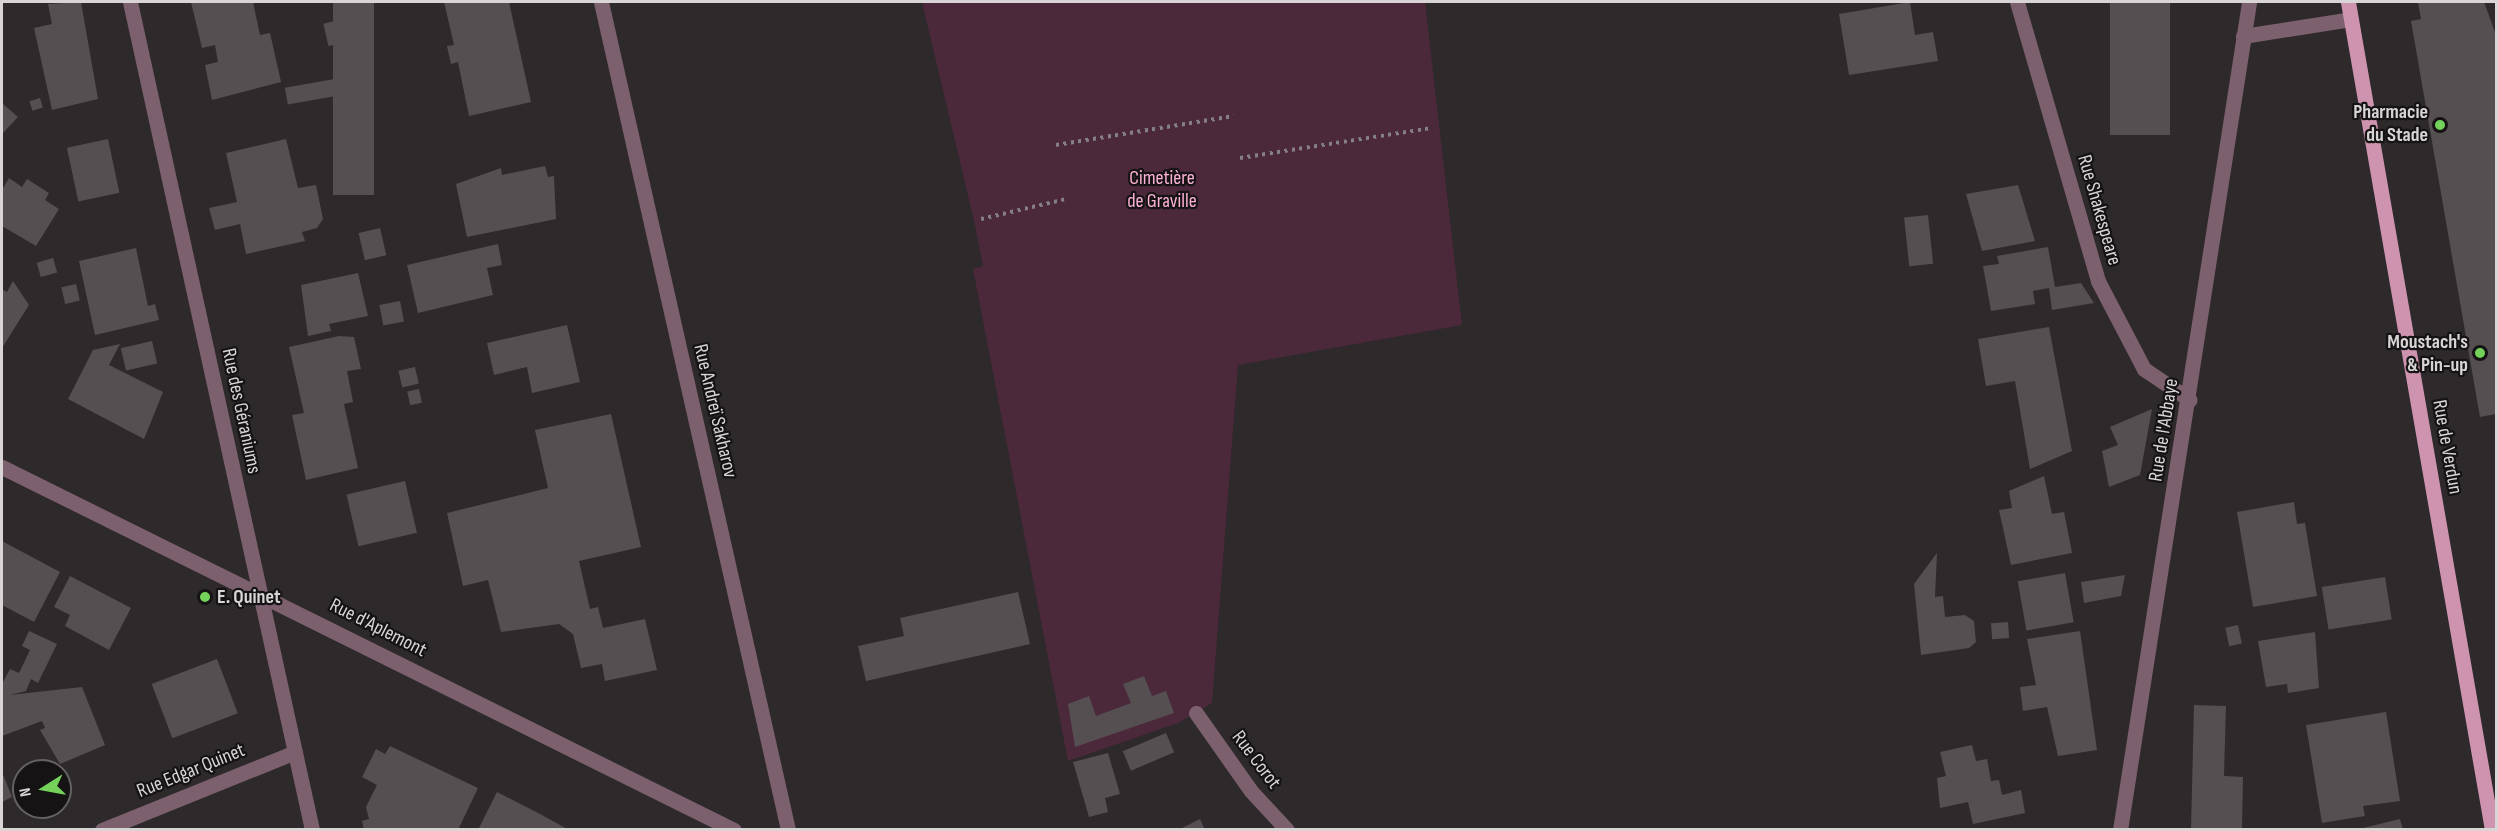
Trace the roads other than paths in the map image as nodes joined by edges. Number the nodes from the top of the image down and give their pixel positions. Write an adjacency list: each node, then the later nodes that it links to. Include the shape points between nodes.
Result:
1 (129, 2): 10 (street, Rue des Géraniums)
2 (601, 2): 18 (street, Rue Andreï Sakharov)
3 (2017, 2): 8 (street, Rue Shakespeare, via 2098,281 2144,369)
4 (2249, 2): 7 (street, Rue de l'Abbaye)
5 (2348, 2): 6 (main road, Rue de Verdun)
6 (2351, 19): 7 (street); 13 (main road, Rue de Verdun)
7 (2243, 36): 8 (street, Rue de l'Abbaye)
8 (2190, 400): 20 (street, Rue de l'Abbaye)
9 (2, 467): 10 (street, Rue d'Aplemont)
10 (259, 591): 12 (street, Rue des Géraniums); 17 (street, Rue d'Aplemont)
11 (1196, 713): 19 (street, Rue Corot, via 1251,791)
12 (295, 752): 15 (street, Rue Edgar Quinet); 16 (street, Rue des Géraniums)
13 (2482, 782): 14 (street); 21 (main road, Rue de Verdun)
14 (2496, 790)
15 (102, 830)
16 (312, 830)
17 (734, 830)
18 (788, 830)
19 (1287, 830)
20 (2120, 830)
21 (2492, 830)

